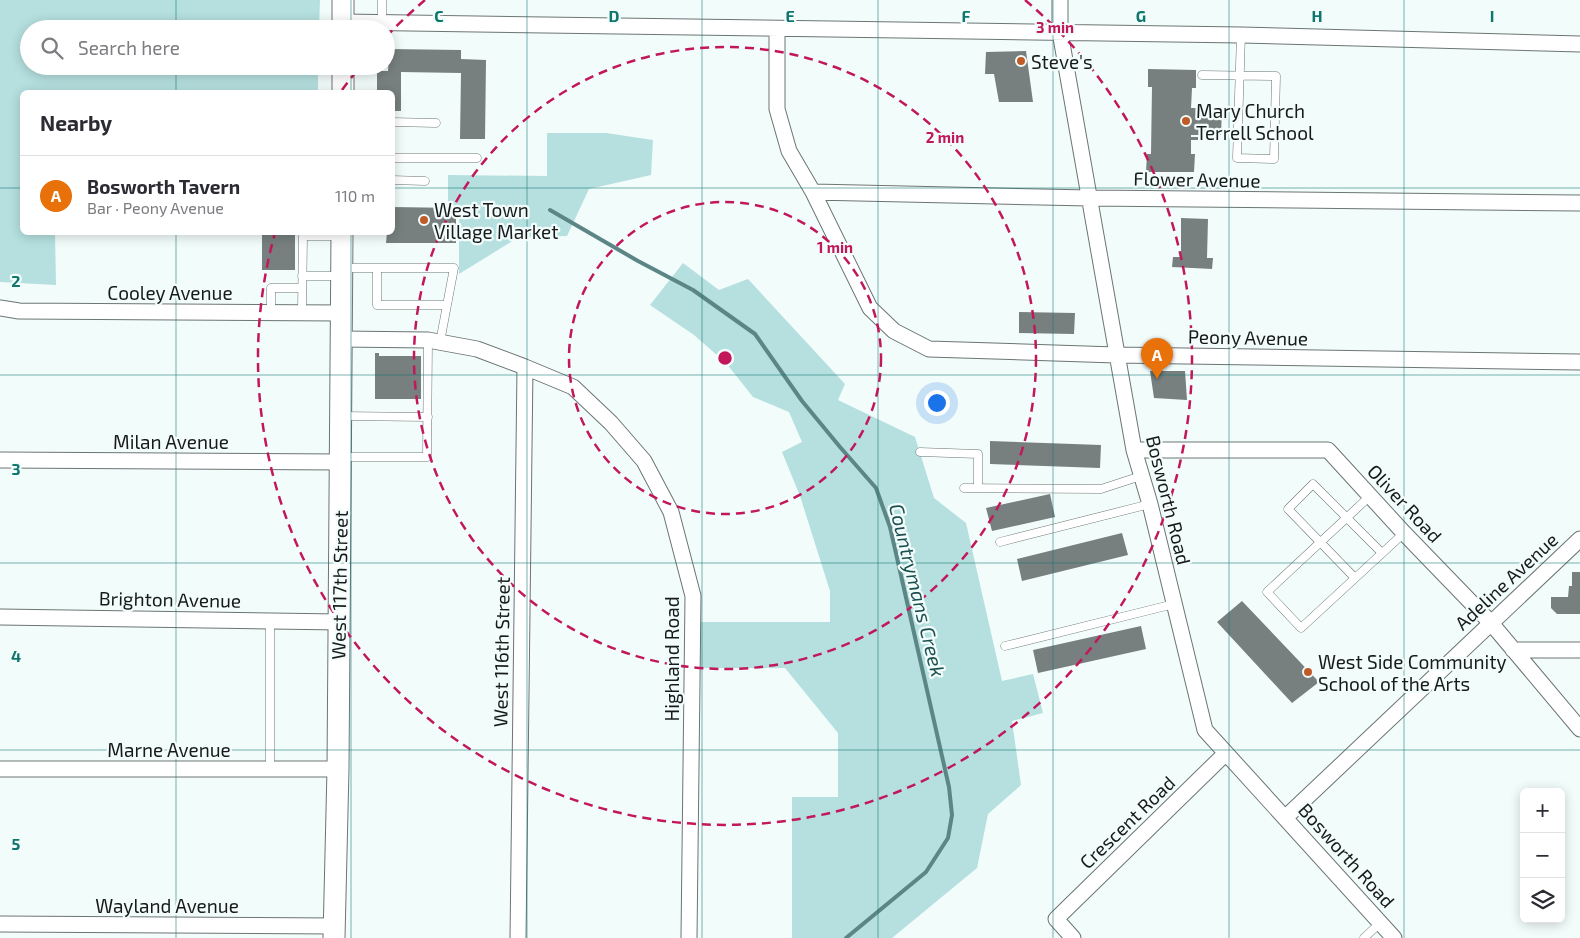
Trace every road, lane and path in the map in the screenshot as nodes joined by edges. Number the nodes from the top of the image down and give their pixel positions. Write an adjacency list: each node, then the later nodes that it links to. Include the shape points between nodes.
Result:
1 (343, 0): 4 (main road)
2 (382, 0): 5 (lane)
3 (1060, 0): 8 (street, Bosworth Road)
4 (343, 20)
5 (382, 20)
6 (395, 22): 7 (street)
7 (778, 29): 8 (street); 21 (street, via 778,109 789,151)
8 (1060, 32): 9 (street); 22 (street, Bosworth Road)
9 (1241, 35): 10 (street); 13 (lane)
10 (1580, 44)
11 (343, 75): 14 (main road)
12 (1202, 75): 13 (lane)
13 (1239, 76): 13 (lane, via 1237,158 1274,159 1276,76)
14 (343, 90)
15 (395, 122): 16 (lane)
16 (436, 123)
17 (395, 158): 18 (lane)
18 (477, 158)
19 (395, 180): 20 (lane)
20 (424, 181)
21 (813, 192): 22 (street, Flower Avenue); 37 (street, Peony Avenue, via 870,308 894,331 929,349)
22 (1090, 198): 23 (street, Flower Avenue); 37 (street, Bosworth Road)
23 (1580, 203)
24 (322, 235): 28 (lane, via 303,236)
25 (342, 235): 27 (main road, West 117th Street)
26 (377, 268): 27 (lane); 30 (lane, via 377,305); 30 (lane, via 454,268)
27 (342, 272): 28 (lane); 34 (main road, West 117th Street)
28 (302, 276): 29 (lane)
29 (302, 288): 32 (lane, via 271,288); 33 (lane)
30 (447, 305): 36 (lane)
31 (0, 308): 32 (street, Cooley Avenue, via 19,311)
32 (271, 312): 33 (street, Cooley Avenue)
33 (302, 312): 34 (street, Cooley Avenue)
34 (341, 313): 35 (main road, West 117th Street)
35 (341, 339): 36 (street, Highland Road); 40 (main road, West 117th Street)
36 (434, 341): 39 (street, Highland Road, via 478,349); 41 (lane)
37 (1116, 355): 38 (street, Peony Avenue); 42 (street, Bosworth Road)
38 (1580, 362)
39 (525, 367): 75 (street, West 116th Street); 76 (street, Highland Road, via 572,387 611,423 644,462 671,512 693,596)
40 (341, 416): 41 (lane); 45 (main road, West 117th Street)
41 (428, 417): 45 (lane, via 427,457)
42 (1134, 450): 46 (street, Bosworth Road); 49 (street, Oliver Road, via 1328,450)
43 (920, 452): 48 (lane, via 978,454)
44 (0, 460): 45 (street, Milan Avenue)
45 (341, 460): 61 (main road, West 117th Street)
46 (1141, 476): 48 (lane, via 1101,489); 50 (street, Bosworth Road)
47 (964, 488): 48 (lane)
48 (978, 488)
49 (1370, 496): 51 (lane); 52 (street, Oliver Road)
50 (1150, 504): 54 (lane); 58 (street, Bosworth Road)
51 (1347, 518): 55 (lane); 55 (lane, via 1313,484 1288,509); 56 (lane)
52 (1404, 533): 56 (lane); 62 (street, Oliver Road)
53 (1580, 539): 62 (street, Adeline Avenue)
54 (1000, 542)
55 (1321, 543): 57 (lane); 57 (lane, via 1268,592 1301,628)
56 (1382, 553): 57 (lane)
57 (1355, 578)
58 (1174, 604): 63 (lane); 67 (street, Bosworth Road, via 1205,730)
59 (0, 617): 60 (street, Brighton Avenue)
60 (270, 620): 61 (street, Brighton Avenue); 69 (lane)
61 (339, 622): 70 (main road, West 117th Street)
62 (1491, 623): 64 (street, Oliver Road); 71 (street, Adeline Avenue)
63 (1005, 646)
64 (1513, 650): 65 (street); 66 (street, Oliver Road)
65 (1580, 650)
66 (1580, 729)
67 (1226, 753): 71 (street, Bosworth Road); 77 (street, Crescent Road, via 1056,919)
68 (0, 769): 69 (street, Marne Avenue)
69 (270, 769): 70 (street, Marne Avenue)
70 (338, 770): 74 (main road, West 117th Street)
71 (1286, 817): 72 (street, Bosworth Road)
72 (1380, 923): 78 (lane); 79 (street, Bosworth Road)
73 (0, 924): 74 (street, Wayland Avenue)
74 (335, 932)
75 (518, 938)
76 (688, 938)
77 (1073, 938)
78 (1364, 938)
79 (1394, 938)

